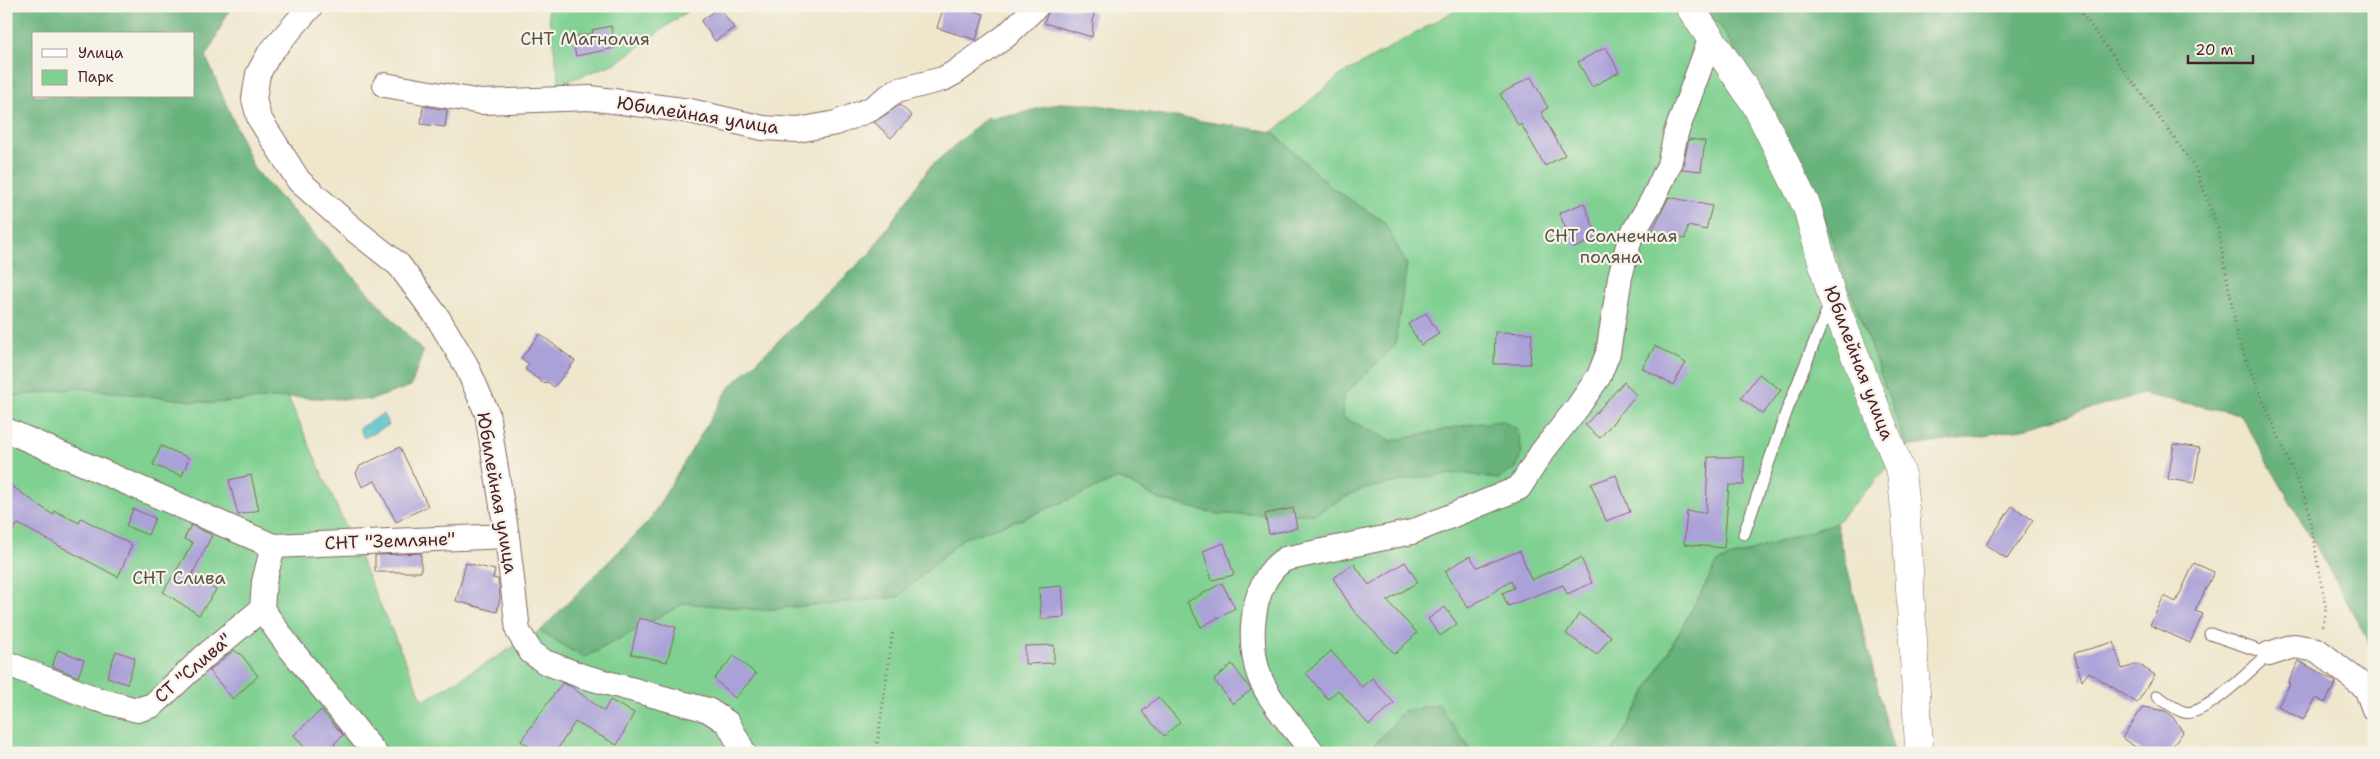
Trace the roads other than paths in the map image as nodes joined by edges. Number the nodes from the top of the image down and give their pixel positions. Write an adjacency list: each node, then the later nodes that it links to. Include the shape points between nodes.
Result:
1 (311, 6): 9 (street, Юбилейная улица, via 269,54 258,74 254,99 259,118 299,181 399,265 438,318 466,365 487,413)
2 (1037, 6): 5 (street, Юбилейная улица, via 1006,36 943,79 896,91 871,109 836,123 798,130 763,128 690,111 590,98 481,102)
3 (1689, 6): 4 (street, Юбилейная улица)
4 (1711, 37): 6 (street, Юбилейная улица, via 1756,105 1807,206); 19 (street, via 1676,133 1669,164 1630,238 1608,353 1599,376 1519,488 1412,532 1285,559 1267,575 1260,588 1252,632 1256,666 1265,688)
5 (384, 84)
6 (1832, 297): 8 (lane, via 1787,410); 20 (street, Юбилейная улица, via 1901,472)
7 (6, 430): 10 (street)
8 (1744, 534)
9 (507, 536): 10 (street, СНТ "Земляне"); 18 (street, Юбилейная улица, via 518,631 531,652 545,662 582,676 708,710 728,723)
10 (273, 546): 11 (street, via 264,582)
11 (262, 609): 14 (street, СТ "Слива", via 153,705 137,710 96,699); 17 (street)
12 (2210, 634): 13 (lane)
13 (2269, 654): 15 (lane, via 2198,711 2184,713); 16 (street, via 2294,646 2318,650 2366,688)
14 (6, 663)
15 (2157, 696)
16 (2374, 709)
17 (375, 753)
18 (744, 753)
19 (1313, 753)
20 (1921, 753)

